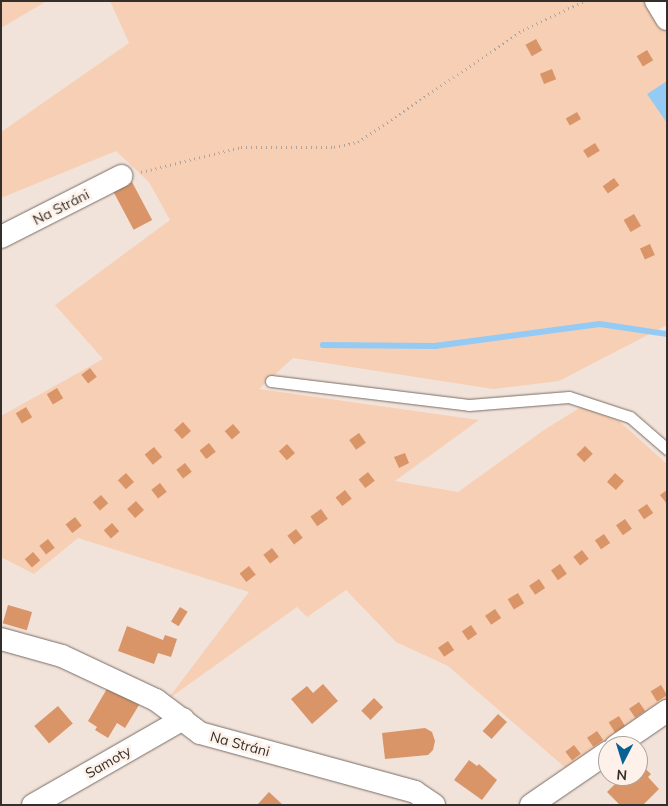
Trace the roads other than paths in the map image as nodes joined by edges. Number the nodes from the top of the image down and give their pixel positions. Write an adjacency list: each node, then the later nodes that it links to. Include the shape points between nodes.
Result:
1 (656, 1): 2 (street)
2 (667, 19)
3 (120, 176): 4 (street, Na Stráni)
4 (1, 237)
5 (271, 381): 6 (lane, via 469,405 569,397 630,417)
6 (667, 449)
7 (1, 639): 9 (street, Na Stráni, via 62,656 156,700)
8 (667, 711): 10 (street)
9 (183, 719): 12 (street, Samoty); 13 (street, Na Stráni, via 200,733 415,792)
10 (631, 736)
11 (598, 759): 14 (street)
12 (33, 805)
13 (434, 805)
14 (531, 805)

